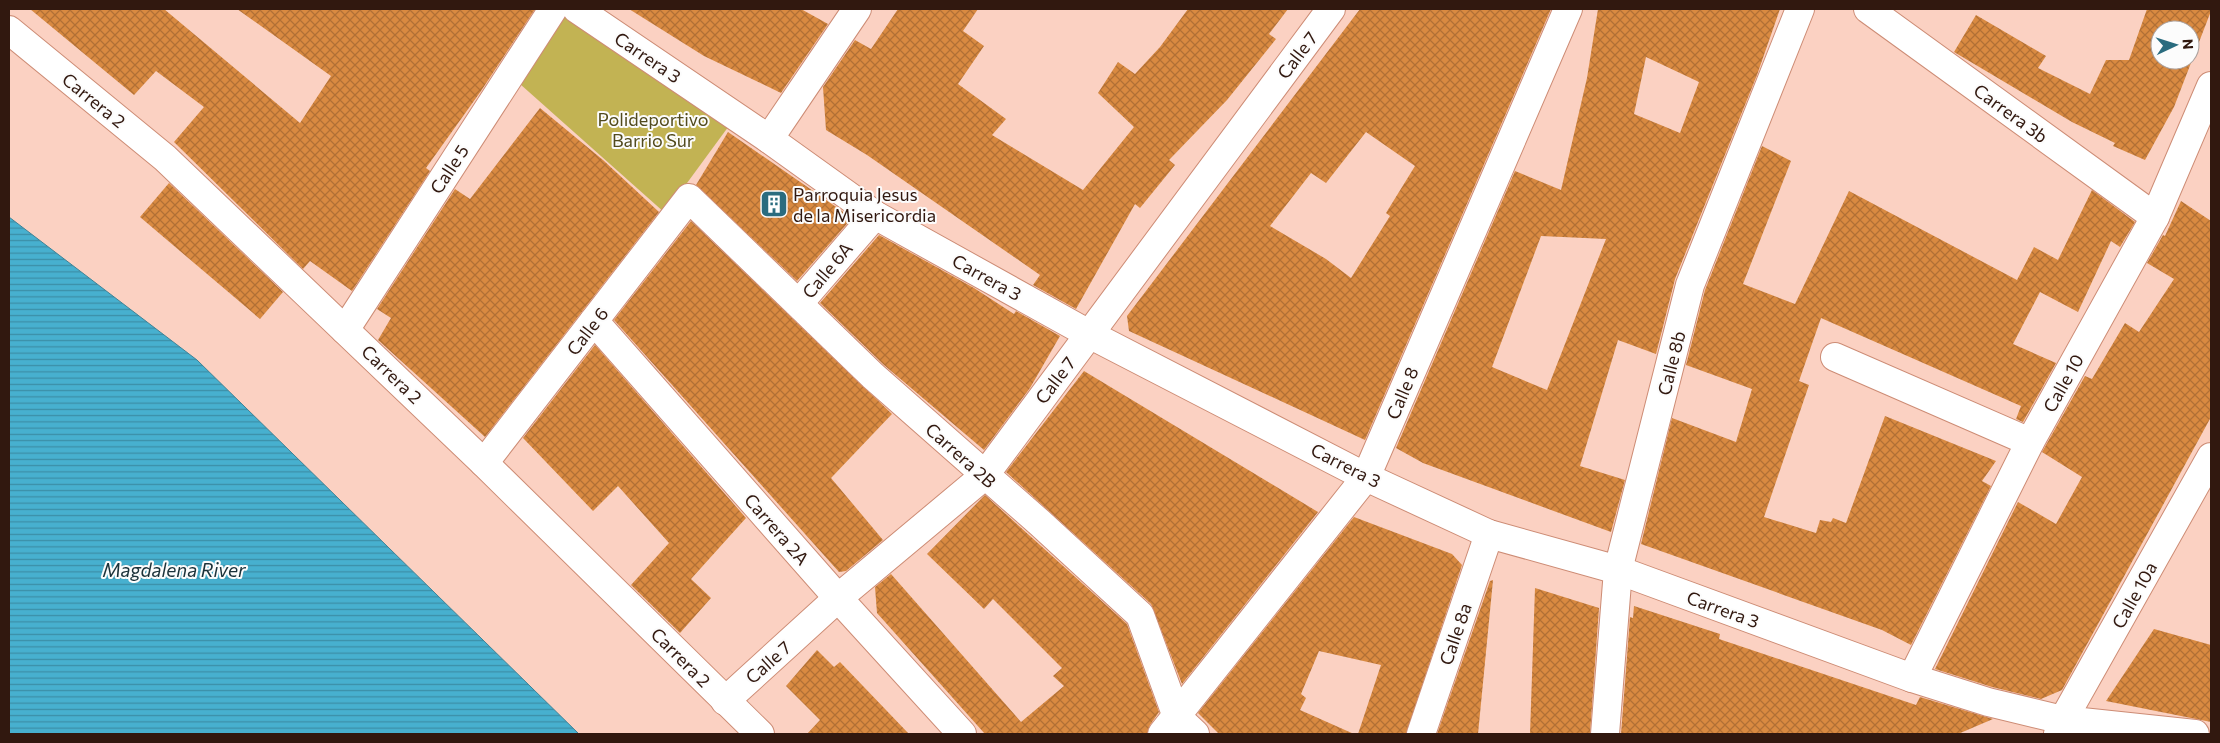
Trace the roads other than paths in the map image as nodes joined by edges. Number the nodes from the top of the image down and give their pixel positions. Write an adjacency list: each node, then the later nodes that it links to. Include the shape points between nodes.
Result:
1 (554, 9): 16 (street, Calle 5)
2 (577, 9): 10 (street, Carrera 3)
3 (857, 9): 10 (street)
4 (1331, 9): 17 (street, Calle 7)
5 (1568, 9): 23 (street, Calle 8)
6 (1800, 9): 25 (street, Calle 8b, via 1690,285)
7 (1868, 9): 13 (street, Carrera 3b)
8 (9, 30): 16 (street, Carrera 2, via 165,158)
9 (2211, 86): 13 (street, Calle 10)
10 (769, 139): 12 (street, Carrera 3)
11 (689, 198): 14 (street, Carrera 2B); 15 (street, Calle 6)
12 (875, 215): 14 (street, Calle 6A); 17 (street, Carrera 3)
13 (2155, 216): 19 (street, Calle 10)
14 (800, 303): 22 (street, Carrera 2B, via 873,376)
15 (594, 321): 21 (street, Calle 6); 26 (street, Carrera 2A)
16 (345, 330): 21 (street, Carrera 2)
17 (1089, 334): 22 (street, Calle 7); 23 (street, Carrera 3)
18 (1835, 357): 19 (street)
19 (2030, 442): 27 (street, Calle 10)
20 (2211, 457): 29 (street, Calle 10a)
21 (484, 463): 28 (street, Carrera 2)
22 (984, 476): 26 (street, Calle 7); 30 (street, Carrera 2B, via 1140,615)
23 (1366, 477): 24 (street, Carrera 3); 30 (street, Calle 8)
24 (1489, 534): 25 (street, Carrera 3); 33 (street, Calle 8a)
25 (1618, 570): 27 (street, Carrera 3); 34 (street, Calle 8b)
26 (838, 598): 28 (street, Calle 7); 32 (street, Carrera 2A)
27 (1912, 678): 29 (street, Carrera 3)
28 (725, 700): 31 (street, Carrera 2)
29 (2061, 727): 35 (street, Carrera 3)
30 (1178, 729)
31 (760, 734)
32 (962, 734)
33 (1421, 734)
34 (1604, 734)
35 (2195, 734)

